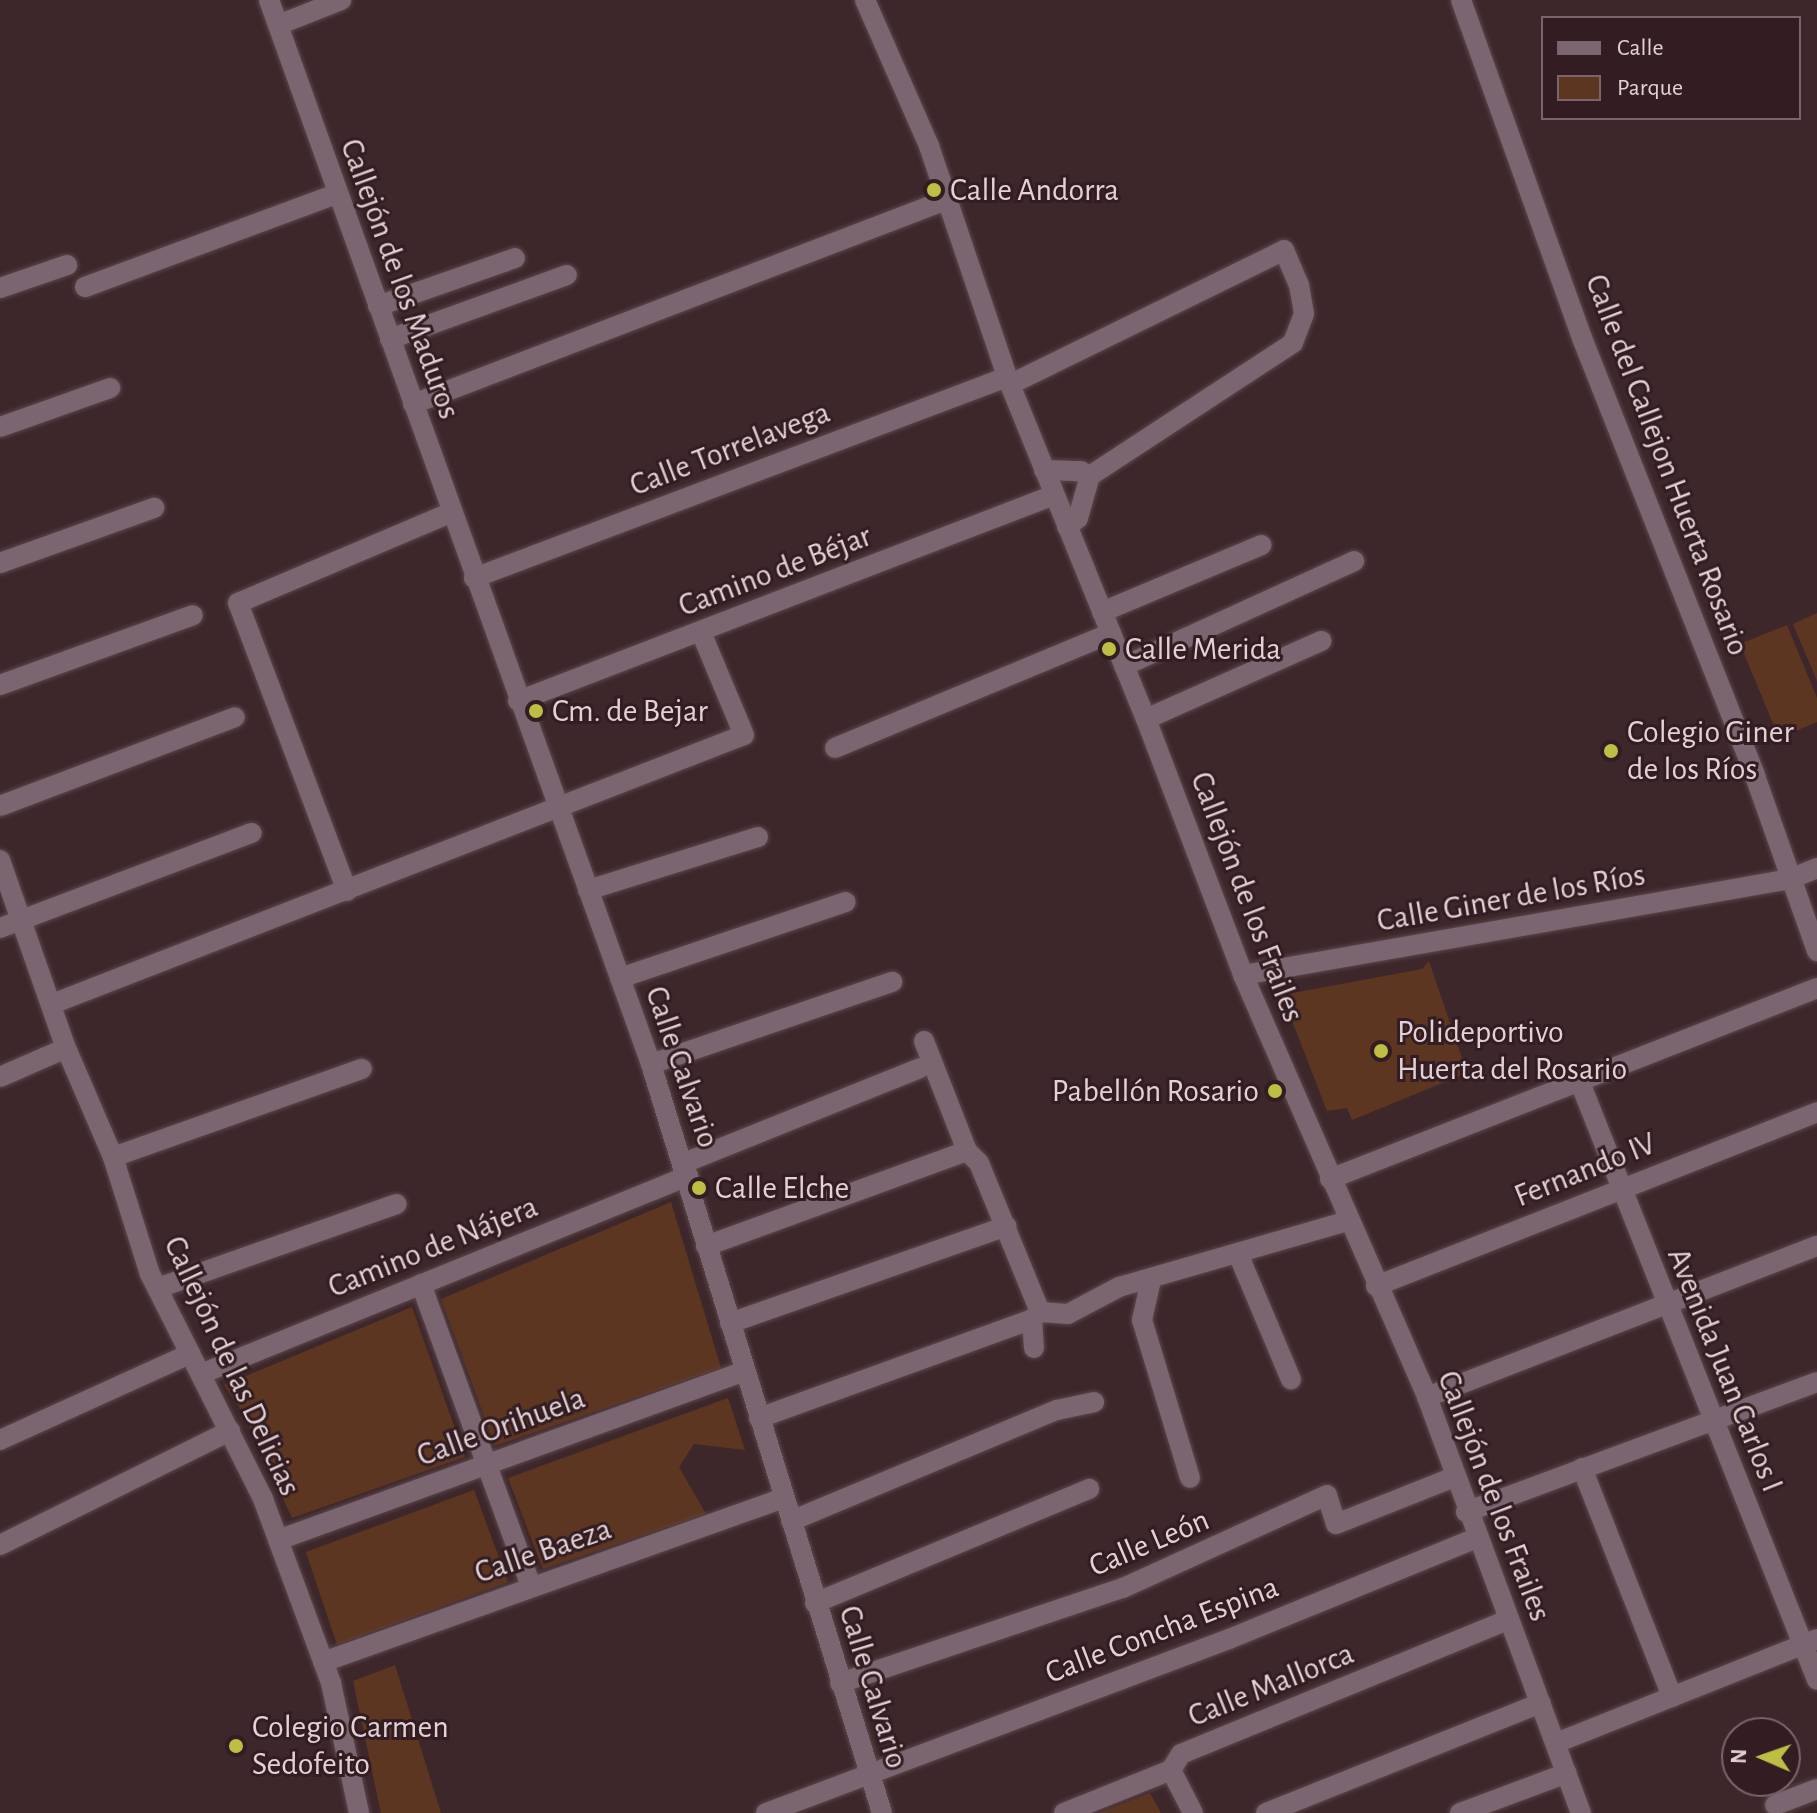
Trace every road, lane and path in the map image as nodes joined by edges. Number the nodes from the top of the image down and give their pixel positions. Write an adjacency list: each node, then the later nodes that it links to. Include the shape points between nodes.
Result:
1 (269, 0): 5 (street, Callejón de los Maduros)
2 (341, 0): 5 (street)
3 (865, 0): 7 (street, Callejón de los Frailes, via 904,80)
4 (1461, 0): 46 (street, Calle del Callejon Huerta Rosario, via 1582,338 1755,776)
5 (278, 25): 6 (street, Callejón de los Maduros)
6 (337, 194): 11 (street); 13 (street, Callejón de los Maduros)
7 (946, 200): 15 (street, Callejón de los Frailes); 17 (street)
8 (515, 258): 13 (street)
9 (67, 265): 12 (street)
10 (567, 275): 14 (street)
11 (85, 287)
12 (0, 288)
13 (378, 306): 14 (street, Callejón de los Maduros)
14 (390, 339): 17 (street, Callejón de los Maduros)
15 (1009, 381): 19 (street, Callejón de los Frailes); 20 (street, Calle Torrelavega, via 1284,250 1304,314 1293,343); 28 (street, Calle Torrelavega)
16 (110, 388): 18 (street)
17 (413, 404): 23 (street, Callejón de los Maduros)
18 (0, 427)
19 (1044, 470): 20 (street, via 1055,467); 21 (street, Callejón de los Frailes)
20 (1088, 477): 24 (street, via 1078,518)
21 (1054, 495): 24 (street, Callejón de los Frailes); 31 (street, Camino de Béjar)
22 (154, 508): 27 (street)
23 (452, 512): 28 (street, Callejón de los Maduros); 48 (street, via 238,603)
24 (1067, 527): 29 (street, Callejón de los Frailes)
25 (1261, 545): 29 (street)
26 (1354, 561): 34 (street)
27 (0, 563)
28 (474, 578): 36 (street, Calle Calvario)
29 (1102, 612): 32 (street, Callejón de los Frailes)
30 (193, 615): 35 (street)
31 (701, 632): 36 (street, Camino de Béjar); 40 (street, via 744,735)
32 (1111, 633): 34 (street, Callejón de los Frailes); 39 (street)
33 (1321, 641): 38 (street)
34 (1124, 666): 38 (street, Callejón de los Frailes)
35 (0, 685)
36 (518, 701): 40 (street, Calle Calvario)
37 (235, 717): 41 (street)
38 (1146, 719): 54 (street, Callejón de los Frailes)
39 (835, 748)
40 (558, 803): 47 (street, Calle Calvario); 48 (street)
41 (0, 806)
42 (252, 833): 51 (street)
43 (758, 837): 47 (street)
44 (0, 860): 51 (street, Callejón de las Delicias)
45 (1817, 868): 46 (street, Calle Giner de los Ríos)
46 (1790, 879): 50 (street, Calle del Callejon Huerta Rosario); 54 (street, Calle Giner de los Ríos)
47 (588, 890): 55 (street, Calle Calvario)
48 (347, 891): 58 (street)
49 (846, 902): 55 (street)
50 (1811, 916): 53 (street, Calle del Callejon Huerta Rosario)
51 (20, 918): 52 (street); 58 (street, Callejón de las Delicias)
52 (0, 928)
53 (1817, 951)
54 (1243, 975): 70 (street, Callejón de los Frailes)
55 (620, 978): 61 (street, Calle Calvario)
56 (892, 982): 61 (street)
57 (1817, 988): 65 (street)
58 (52, 1004): 60 (street, Callejón de las Delicias)
59 (924, 1041): 67 (street)
60 (66, 1048): 64 (street); 68 (street, Callejón de las Delicias)
61 (651, 1064): 69 (street, Calle Calvario)
62 (920, 1068): 69 (street, Camino de Nájera)
63 (362, 1069): 68 (street)
64 (0, 1077)
65 (1579, 1080): 70 (street); 71 (street, Avenida Juan Carlos I)
66 (1817, 1112): 71 (street, Fernando IV)
67 (967, 1151): 74 (street, via 979,1163); 75 (street)
68 (113, 1157): 81 (street, Callejón de las Delicias)
69 (686, 1169): 75 (street, Calle Calvario); 79 (street, Camino de Nájera)
70 (1330, 1179): 73 (street, Callejón de los Frailes)
71 (1622, 1188): 80 (street, Fernando IV); 82 (street, Avenida Juan Carlos I)
72 (397, 1204): 81 (street)
73 (1348, 1221): 77 (street); 80 (street, Callejón de los Frailes)
74 (1007, 1226): 83 (street); 84 (street)
75 (706, 1246): 84 (street, Calle Calvario)
76 (1817, 1246): 82 (street)
77 (1239, 1256): 78 (street); 89 (street)
78 (1151, 1280): 83 (street, via 1119,1287 1068,1314); 100 (street, via 1142,1320)
79 (421, 1284): 88 (street, Camino de Nájera); 97 (street)
80 (1376, 1286): 91 (street, Callejón de los Frailes)
81 (158, 1288): 86 (street, Callejón de las Delicias)
82 (1667, 1304): 91 (street); 94 (street, Avenida Juan Carlos I)
83 (1036, 1315): 85 (street); 93 (street)
84 (730, 1323): 87 (street, Calle Calvario)
85 (1034, 1348)
86 (190, 1354): 88 (street, Callejón de las Delicias); 96 (street)
87 (745, 1371): 93 (street, Calle Calvario); 97 (street, Calle Orihuela)
88 (201, 1374): 95 (street, Callejón de las Delicias)
89 (1291, 1380)
90 (1817, 1382): 94 (street)
91 (1427, 1397): 99 (street, Callejón de los Frailes)
92 (1094, 1402): 104 (street, via 1057,1410)
93 (759, 1418): 102 (street, Calle Calvario)
94 (1711, 1418): 98 (street); 111 (street, Avenida Juan Carlos I)
95 (230, 1431): 106 (street, Callejón de las Delicias); 107 (street)
96 (0, 1440)
97 (487, 1463): 106 (street, Calle Orihuela); 108 (street)
98 (1582, 1468): 103 (street); 115 (street)
99 (1454, 1477): 103 (street, Callejón de los Frailes); 114 (street, Calle León, via 1336,1524 1327,1495 1137,1583)
100 (1190, 1478)
101 (1089, 1489): 109 (street)
102 (784, 1498): 104 (street, Calle Calvario); 108 (street, Calle Baeza)
103 (1466, 1512): 105 (street, Callejón de los Frailes)
104 (791, 1521): 109 (street, Calle Calvario)
105 (1476, 1538): 110 (street, Callejón de los Frailes); 120 (street, Calle Concha Espina)
106 (278, 1540): 112 (street, Callejón de las Delicias)
107 (0, 1543)
108 (531, 1586): 112 (street, Calle Baeza)
109 (815, 1603): 114 (street, Calle Calvario)
110 (1508, 1620): 116 (street, Callejón de los Frailes); 118 (street, Calle Mallorca, via 1181,1754)
111 (1810, 1642): 113 (street, Avenida Juan Carlos I); 115 (street)
112 (323, 1662): 124 (street, Callejón de las Delicias)
113 (1817, 1680)
114 (840, 1683): 120 (street, Calle Calvario)
115 (1672, 1697): 117 (street)
116 (1541, 1703): 117 (street, Callejón de los Frailes); 129 (street)
117 (1556, 1743): 119 (street, Callejón de los Frailes)
118 (1171, 1770): 127 (street, Calle Mallorca); 128 (street)
119 (1567, 1773): 123 (street, Callejón de los Frailes); 130 (street)
120 (868, 1778): 125 (street, Calle Concha Espina); 126 (street, Calle Calvario)
121 (1817, 1789): 122 (street)
122 (1775, 1805)
123 (1576, 1811)
124 (359, 1813)
125 (766, 1813)
126 (882, 1813)
127 (1064, 1813)
128 (1193, 1813)
129 (1266, 1813)
130 (1460, 1813)

